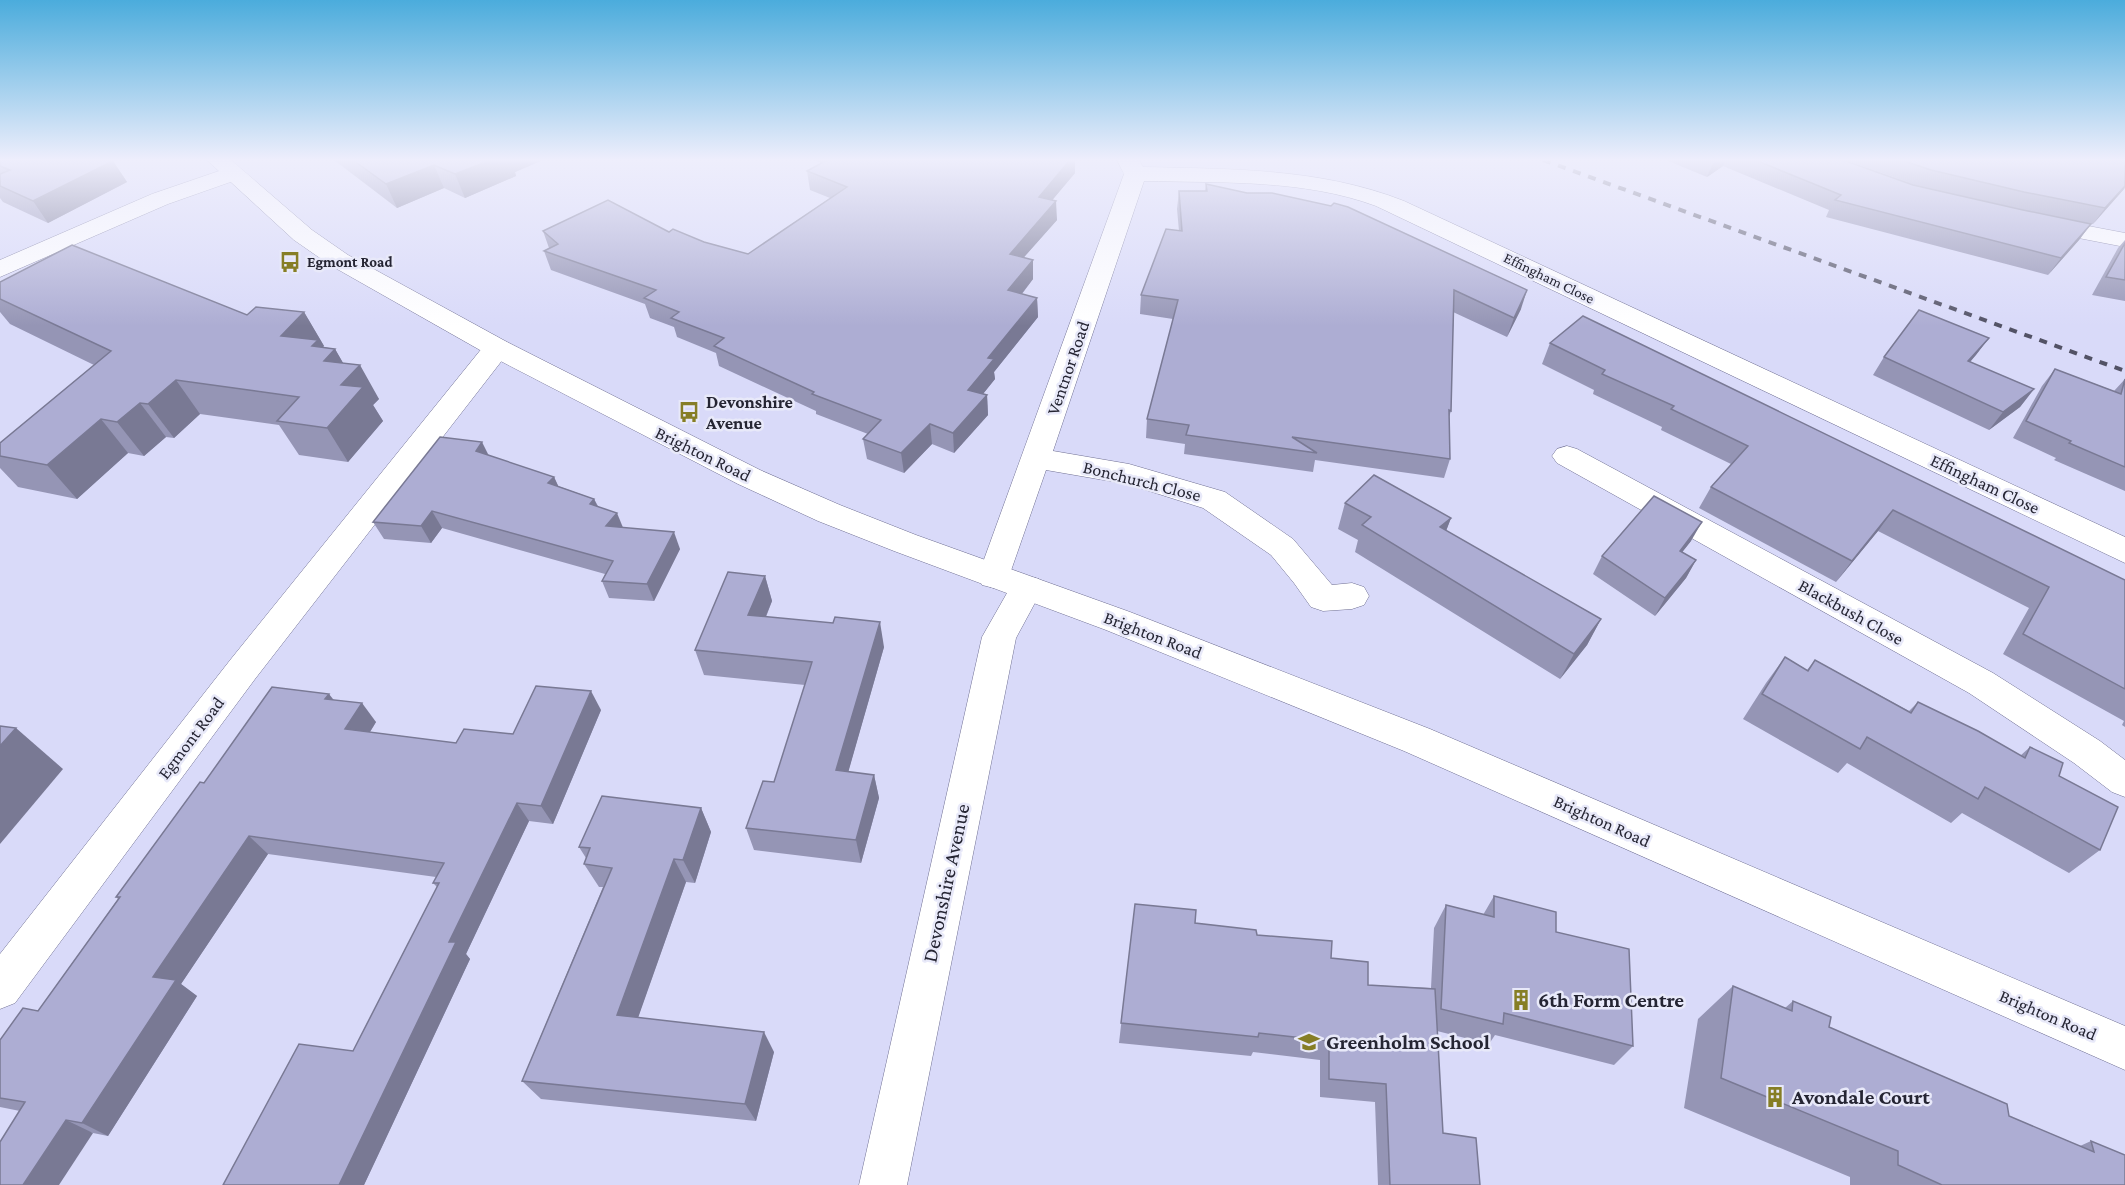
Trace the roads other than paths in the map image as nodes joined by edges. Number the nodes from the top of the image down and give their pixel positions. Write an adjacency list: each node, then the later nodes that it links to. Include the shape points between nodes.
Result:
1 (125, 215): 7 (street)
2 (280, 215): 8 (street, Brighton Road, via 339,260)
3 (1116, 215): 10 (street, Ventnor Road)
4 (1417, 215): 11 (street, Effingham Close, via 1854,409)
5 (2023, 220): 6 (street)
6 (2125, 240)
7 (0, 269)
8 (497, 348): 12 (street, Brighton Road, via 759,482); 16 (street, Egmont Road, via 243,669)
9 (1567, 456): 15 (street, Blackbush Close, via 1981,684 2054,729)
10 (1036, 458): 12 (street, Ventnor Road); 14 (street, Bonchurch Close, via 1129,474 1214,500 1282,547 1323,598)
11 (2125, 551)
12 (994, 576): 13 (street, Brighton Road)
13 (1027, 588): 17 (street, Brighton Road, via 1427,744); 18 (street, Devonshire Avenue, via 999,637)
14 (1352, 596)
15 (2125, 781)
16 (0, 988)
17 (2125, 1048)
18 (883, 1185)

